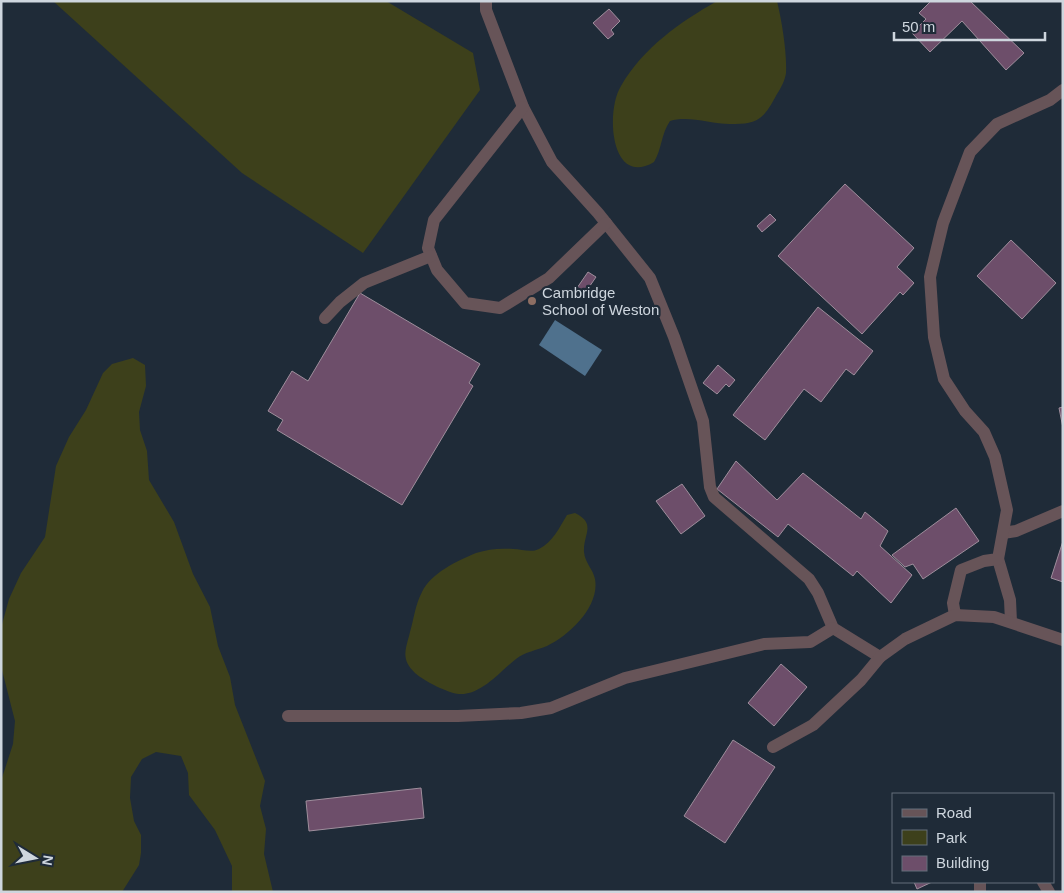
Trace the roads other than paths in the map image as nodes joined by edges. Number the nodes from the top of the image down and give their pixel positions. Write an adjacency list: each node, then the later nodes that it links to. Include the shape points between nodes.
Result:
1 (486, 1): 3 (street, via 486,10)
2 (1063, 90): 8 (street, via 1050,100 997,124 970,152 943,223 930,277 934,337 944,379 965,411 984,432 995,457 1007,510)
3 (522, 107): 4 (street, via 552,162); 5 (street, via 434,220 428,248)
4 (606, 223): 5 (street, via 549,278 500,308 465,303 437,270); 12 (street, via 650,278 674,337 703,421 710,488 714,497 809,579)
5 (431, 256): 6 (street, via 364,283)
6 (325, 318)
7 (1063, 511): 8 (street, via 1016,531)
8 (1003, 533): 9 (street)
9 (998, 559): 10 (street, via 961,570 953,603); 11 (street, via 1010,600)
10 (955, 615): 11 (street, via 981,615); 14 (street, via 905,639)
11 (1010, 622): 13 (street)
12 (833, 628): 14 (street); 15 (street, via 810,642 764,644 625,678 551,708 458,716)
13 (1063, 640)
14 (880, 657): 16 (street, via 861,680 812,725)
15 (288, 716)
16 (773, 747)

